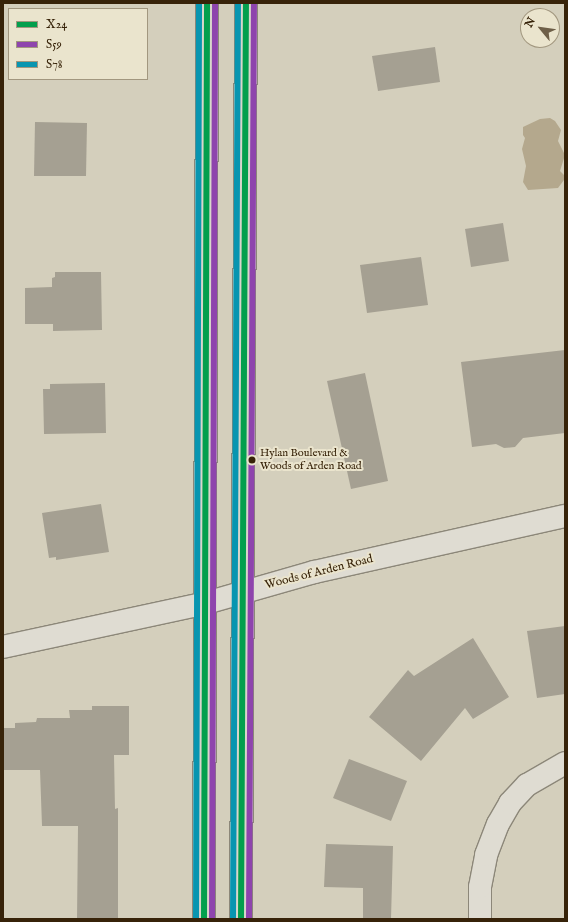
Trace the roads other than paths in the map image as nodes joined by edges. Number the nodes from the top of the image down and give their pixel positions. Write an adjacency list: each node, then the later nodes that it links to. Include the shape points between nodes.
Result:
1 (207, 3): 5 (main road)
2 (246, 3): 4 (main road)
3 (565, 516): 4 (street, Woods of Arden Road, via 314,572)
4 (242, 592): 5 (street, Woods of Arden Road); 9 (main road)
5 (206, 603): 6 (street, Woods of Arden Road); 8 (main road)
6 (3, 646)
7 (565, 763): 10 (street, via 527,785 510,804 498,824 484,861 480,887)
8 (204, 919)
9 (241, 919)
10 (480, 919)

